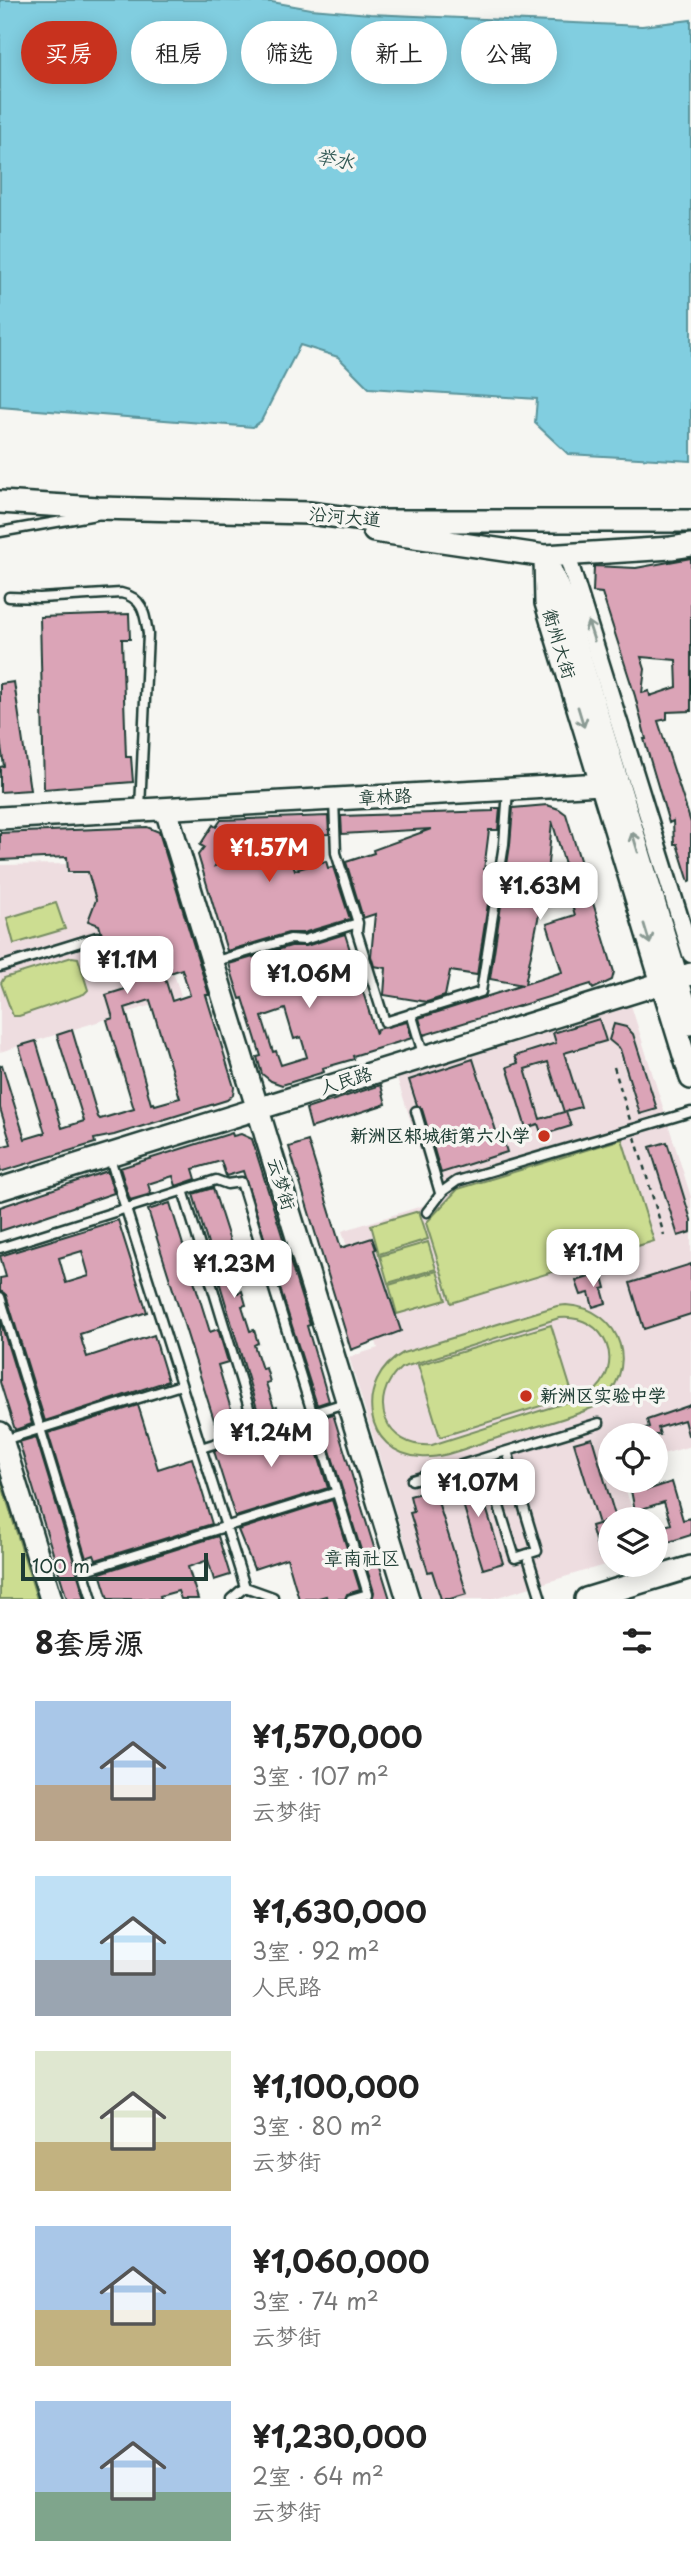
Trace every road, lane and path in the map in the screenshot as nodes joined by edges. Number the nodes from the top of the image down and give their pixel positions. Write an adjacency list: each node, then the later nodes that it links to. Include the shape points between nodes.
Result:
1 (0, 502): 2 (street, 沿河大道)
2 (111, 509): 3 (street, 沿河大道); 5 (lane, via 92,517)
3 (332, 516): 4 (street, 沿河大道); 8 (street, via 354,527)
4 (691, 521)
5 (0, 532)
6 (691, 544): 7 (street)
7 (567, 555): 8 (street); 18 (street, one-way to 7)
8 (545, 556): 10 (street, 衡州大街, one-way to 10, via 546,603); 21 (street, 衡州大街, one-way to 8, via 562,598)
9 (9, 597): 14 (lane, via 121,593 142,607 148,634)
10 (601, 784): 11 (street, 章林路); 21 (street, 衡州大街, one-way to 21)
11 (508, 789): 12 (street, 章林路); 22 (lane, via 481,992)
12 (334, 800): 13 (street, 章林路); 16 (lane, via 336,852)
13 (166, 810): 14 (street, 章林路); 19 (street, 云梦街)
14 (140, 811): 15 (street, 章林路)
15 (0, 818)
16 (358, 923): 19 (lane); 22 (lane, via 385,1021)
17 (97, 937): 20 (lane)
18 (691, 954)
19 (212, 962): 27 (street, 云梦街)
20 (0, 967)
21 (677, 978): 23 (street, 衡州大街); 24 (street, 人民路); 26 (street, 衡州大街)
22 (411, 1013): 24 (lane)
23 (691, 1024)
24 (424, 1057): 27 (street, 人民路)
25 (614, 1067): 30 (path)
26 (691, 1078)
27 (258, 1109): 31 (street, 人民路); 41 (street, 云梦街)
28 (416, 1111): 34 (lane)
29 (691, 1112): 30 (lane)
30 (633, 1130): 34 (lane, via 457,1181); 37 (path)
31 (110, 1155): 32 (street, 人民路); 35 (lane)
32 (0, 1189)
33 (183, 1190): 35 (lane); 42 (lane, via 216,1180 241,1182); 45 (lane)
34 (440, 1193): 36 (lane)
35 (126, 1208): 38 (lane); 40 (lane)
36 (427, 1212)
37 (664, 1235)
38 (0, 1248)
39 (0, 1297): 44 (lane)
40 (181, 1385): 44 (lane); 47 (lane)
41 (348, 1402): 42 (lane); 63 (street, 云梦街)
42 (312, 1413): 45 (lane); 51 (lane)
43 (598, 1423): 48 (lane)
44 (40, 1429): 46 (lane); 55 (lane)
45 (256, 1431): 47 (lane)
46 (1, 1437): 58 (street)
47 (201, 1448): 52 (lane)
48 (507, 1451): 49 (lane); 53 (lane, via 537,1551)
49 (484, 1458): 50 (lane); 53 (lane, via 515,1558)
50 (412, 1480)
51 (337, 1492): 52 (lane); 62 (lane, via 368,1594)
52 (226, 1527): 55 (lane); 56 (lane)
53 (527, 1554): 64 (lane)
54 (691, 1567): 57 (street)
55 (83, 1571): 59 (lane)
56 (245, 1587): 60 (lane); 61 (lane)
57 (629, 1593): 65 (street)
58 (51, 1599)
59 (92, 1599)
60 (231, 1599)
61 (273, 1599)
62 (351, 1599)
63 (408, 1599)
64 (541, 1599)
65 (586, 1599)

